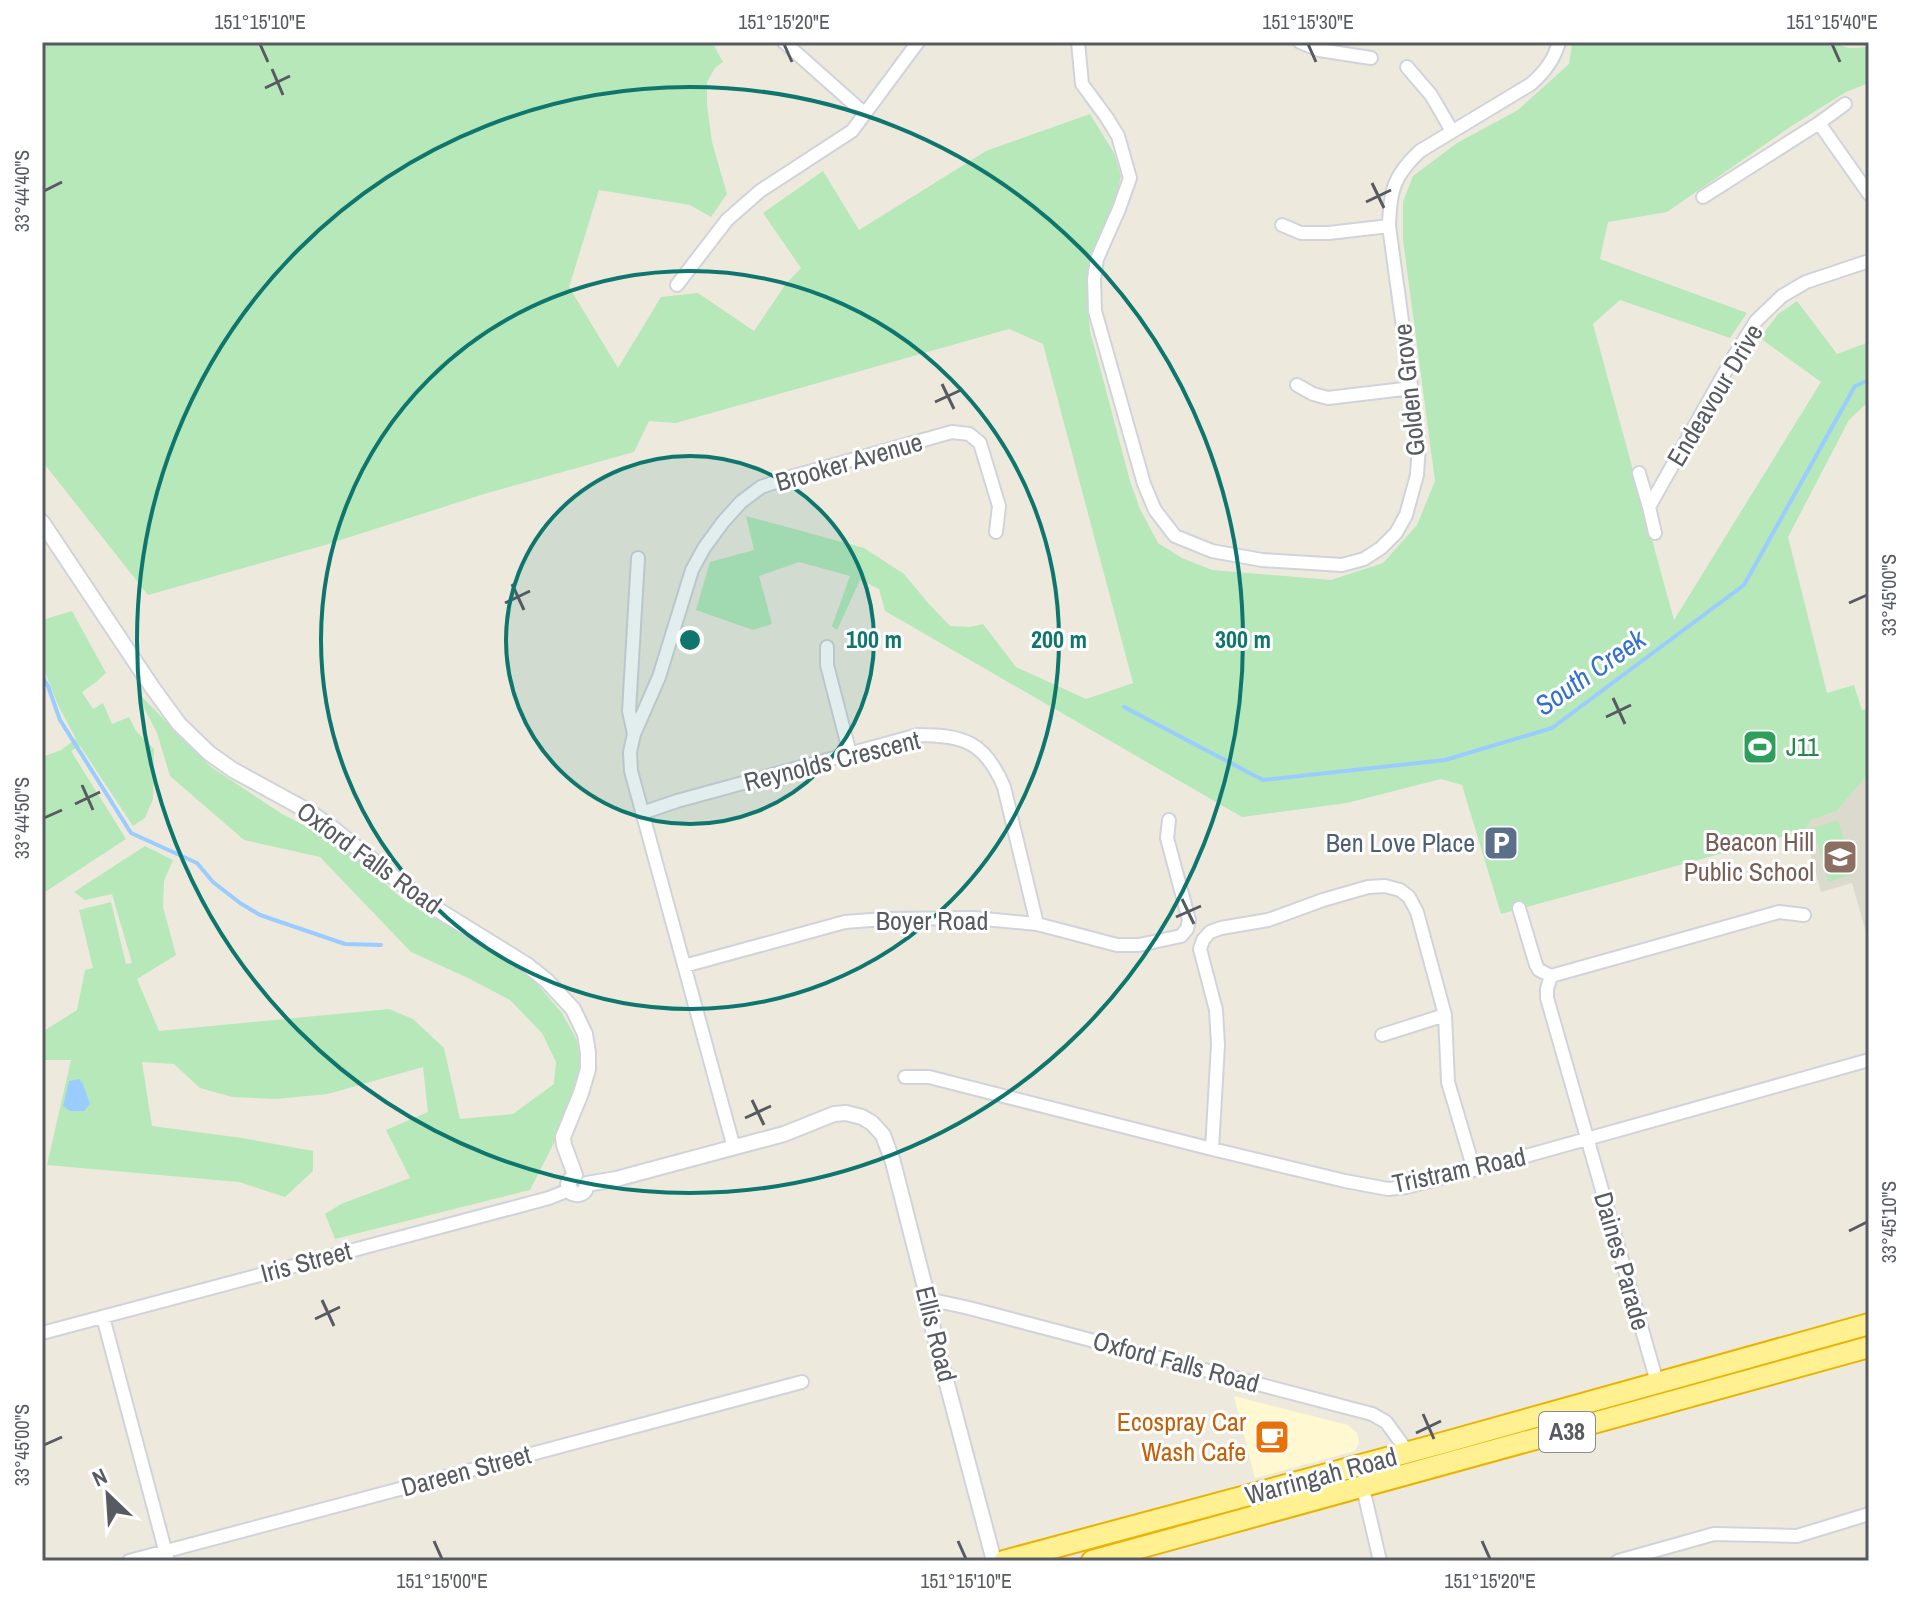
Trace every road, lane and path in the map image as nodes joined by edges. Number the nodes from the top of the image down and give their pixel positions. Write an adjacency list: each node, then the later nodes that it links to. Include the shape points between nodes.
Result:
1 (918, 42): 9 (street)
2 (1078, 42): 19 (street, Golden Grove, via 1082,84 1118,136 1130,178 1097,259 1095,311 1144,484 1175,536 1212,551 1262,560 1342,565 1364,559 1396,533 1406,515 1419,444)
3 (1300, 42): 6 (street)
4 (1559, 42): 11 (street, Golden Grove, via 1545,72 1531,84)
5 (779, 43): 9 (street)
6 (1371, 58)
7 (1407, 67): 11 (street)
8 (1845, 104): 10 (street)
9 (865, 114): 17 (street, via 852,131 760,191 727,220)
10 (1819, 123): 12 (street); 13 (street)
11 (1452, 131): 15 (street, Golden Grove, via 1405,165 1394,184)
12 (1869, 194)
13 (1703, 197)
14 (1282, 225): 15 (street, via 1301,233)
15 (1389, 226): 19 (street, Golden Grove)
16 (1869, 261): 21 (street, Endeavour Drive, via 1806,282 1756,321)
17 (677, 285)
18 (1297, 385): 19 (street, via 1328,398)
19 (1412, 388)
20 (1639, 473): 21 (street, Endeavour Drive)
21 (1649, 507): 24 (street)
22 (42, 522): 44 (street, Oxford Falls Road, via 152,687 209,753 331,827 422,900 527,965 573,1009 588,1053 581,1093 563,1137)
23 (996, 532): 27 (street, Brooker Avenue, via 999,506 985,454 969,434 952,432 761,487 723,522 692,570 659,677)
24 (1655, 533)
25 (638, 558): 27 (street, Brooker Avenue, via 629,711)
26 (827, 647): 28 (street)
27 (634, 734): 29 (street, Brooker Avenue, via 631,771)
28 (850, 754): 29 (street, Reynolds Crescent); 33 (street, Reynolds Crescent, via 918,735 958,737 981,752 1004,787)
29 (642, 813): 34 (street, Brooker Avenue)
30 (1169, 820): 33 (street, Boyer Road, via 1167,838 1189,920 1181,936 1117,945)
31 (1519, 908): 35 (street, via 1536,965)
32 (1804, 915): 35 (street, via 1779,912)
33 (1037, 924): 34 (street, Boyer Road, via 974,918 845,922)
34 (684, 966): 41 (street, Brooker Avenue)
35 (1551, 976): 40 (street, via 1547,998)
36 (1445, 1015): 37 (street); 42 (street, via 1417,912 1400,890 1368,887 1268,920 1210,932 1200,949 1216,1010); 43 (street, via 1448,1082)
37 (1382, 1035)
38 (1869, 1060): 40 (street, Tristram Road)
39 (905, 1077): 42 (street, Tristram Road, via 929,1077)
40 (1587, 1140): 43 (street, Tristram Road); 51 (street, Daines Parade)
41 (734, 1148): 44 (street, via 616,1179); 45 (street, Ellis Road, via 834,1114 872,1123 893,1162)
42 (1212, 1149): 43 (street, Tristram Road, via 1388,1189)
43 (1474, 1170)
44 (577, 1183): 46 (street, Iris Street, via 549,1198)
45 (928, 1299): 52 (street, Oxford Falls Road, via 1372,1414 1386,1422); 57 (street, Ellis Road)
46 (103, 1317): 48 (street, Iris Street); 55 (street)
47 (1869, 1324): 51 (highway, Warringah Road / A38)
48 (42, 1333)
49 (1869, 1347): 53 (highway, Warringah Road / A38)
50 (802, 1382): 55 (street, Dareen Street)
51 (1657, 1382): 52 (highway, Warringah Road / A38)
52 (1408, 1452): 58 (highway, Warringah Road / A38)
53 (1363, 1488): 59 (highway, Warringah Road / A38); 60 (street)
54 (1869, 1514): 61 (street, via 1797,1536 1714,1534)
55 (167, 1556): 56 (street, Dareen Street)
56 (129, 1561)
57 (994, 1561)
58 (1004, 1561)
59 (1092, 1561)
60 (1380, 1561)
61 (1618, 1561)

